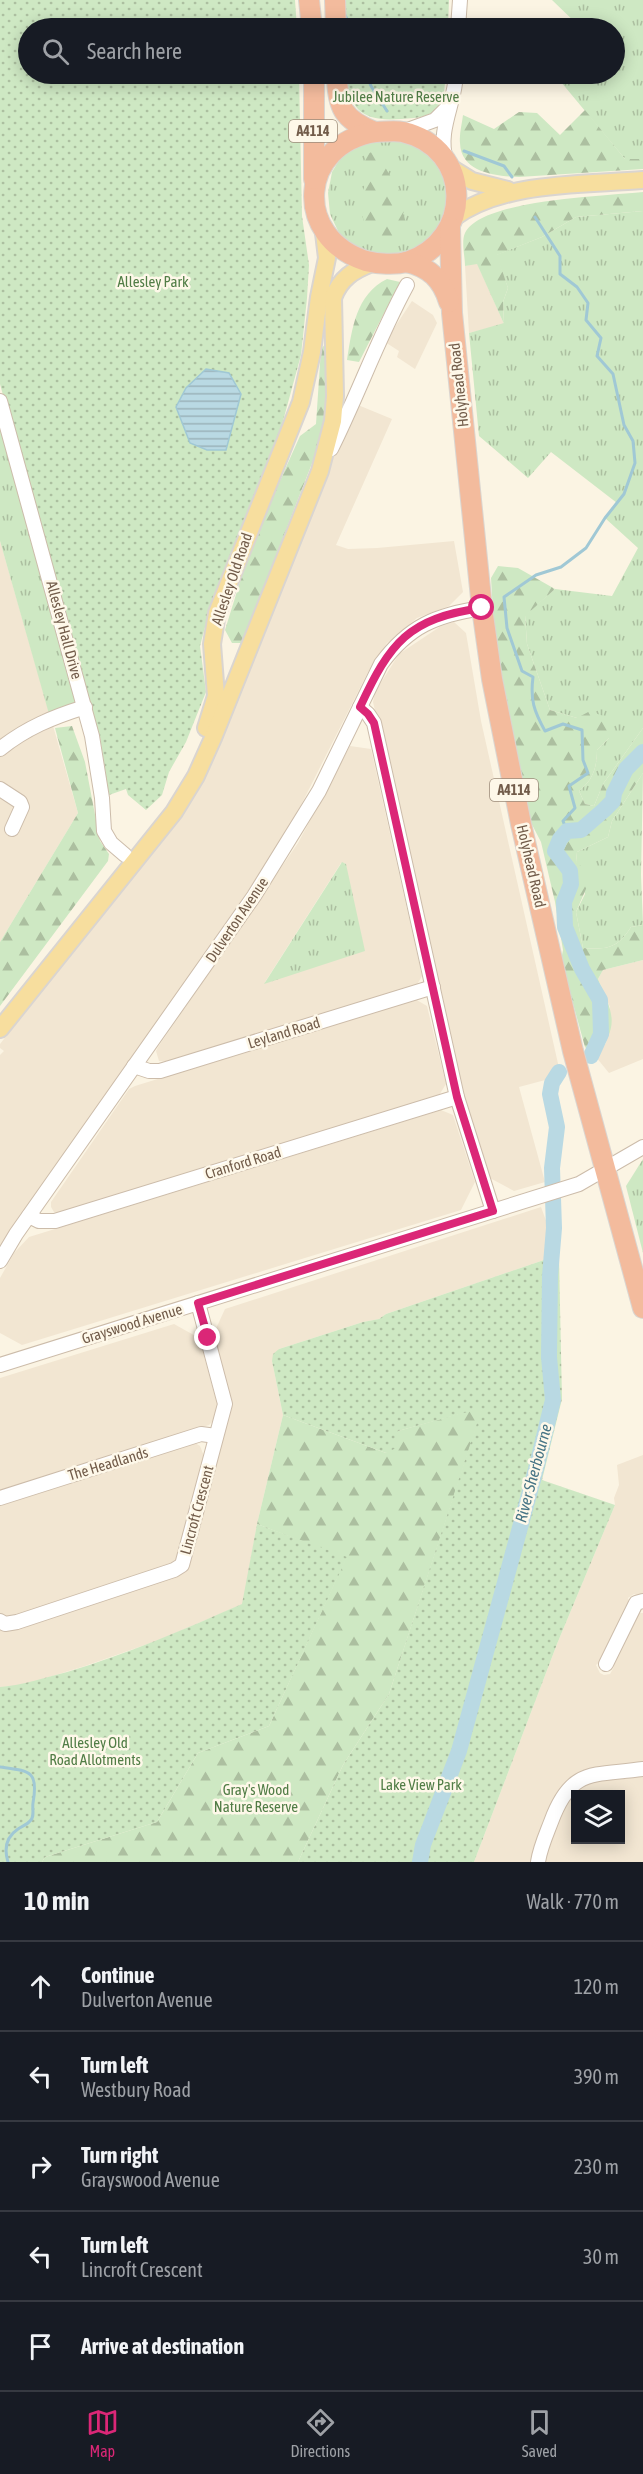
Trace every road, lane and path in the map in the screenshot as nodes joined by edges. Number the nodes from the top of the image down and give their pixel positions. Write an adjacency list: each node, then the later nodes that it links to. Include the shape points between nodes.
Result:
1 (309, 0): 4 (highway)
2 (334, 0): 5 (highway)
3 (460, 0): 6 (street)
4 (311, 18)
5 (335, 18)
6 (459, 18)
7 (314, 84): 15 (highway, A4114)
8 (337, 84): 11 (highway, A4114, via 339,104 345,113 355,123)
9 (455, 84): 10 (street)
10 (452, 102): 12 (street, via 435,120); 13 (street, via 443,131)
11 (375, 132): 12 (highway); 15 (highway, via 352,138 332,152 319,171)
12 (402, 132): 13 (highway, via 429,144)
13 (448, 164): 16 (main road, via 472,181); 17 (highway, via 458,189)
14 (643, 180): 16 (main road)
15 (314, 188): 18 (highway, via 315,209)
16 (513, 191): 17 (main road, via 476,203)
17 (452, 222): 19 (highway, via 430,248); 22 (highway, Holyhead Road / A4114)
18 (324, 233): 20 (highway, via 344,252); 26 (main road, Allesley Old Road, via 327,258 301,402 217,614 212,644)
19 (406, 262): 20 (highway); 22 (highway, Holyhead Road, via 431,271)
20 (372, 263): 24 (main road, Allesley Old Road, via 346,276 333,298 335,396)
21 (407, 285): 24 (street, Allesley Old Road)
22 (451, 307): 25 (highway, Holyhead Road / A4114)
23 (0, 401): 28 (street, Allesley Hall Drive)
24 (320, 471): 27 (main road, Allesley Old Road)
25 (482, 608): 29 (street, Dulverton Avenue, via 442,616 410,632 381,664); 39 (highway, Holyhead Road / A4114, via 502,736 575,1059)
26 (214, 662): 27 (main road); 33 (main road, Allesley Old Road, via 215,705 194,756 166,803)
27 (243, 666): 35 (main road, Allesley Old Road, via 205,757 174,812)
28 (84, 707): 30 (street, via 42,722); 33 (street, Allesley Hall Drive, via 98,763 104,831)
29 (360, 707): 34 (street, via 374,723); 36 (street, Dulverton Avenue, via 319,791 282,852)
30 (0, 749)
31 (0, 789): 32 (street, via 21,802)
32 (12, 829)
33 (125, 855): 35 (main road, Allesley Old Road)
34 (432, 987): 36 (street, Leyland Road, via 160,1071); 37 (street)
35 (2, 1018)
36 (134, 1066): 41 (street, Dulverton Avenue)
37 (457, 1097): 40 (street); 41 (street, Cranford Road, via 55,1221 39,1221)
38 (643, 1147): 39 (street, Grayswood Avenue)
39 (605, 1171): 40 (street, Grayswood Avenue, via 579,1184); 44 (highway, Holyhead Road / A4114)
40 (493, 1211): 43 (street, Grayswood Avenue)
41 (29, 1216): 42 (street, Dulverton Avenue)
42 (0, 1261)
43 (198, 1303): 45 (street, Grayswood Avenue); 46 (street, Lincroft Crescent, via 225,1398)
44 (643, 1308)
45 (0, 1365)
46 (216, 1436): 47 (street, The Headlands, via 201,1434); 49 (street, Lincroft Crescent, via 182,1565 17,1622)
47 (0, 1498)
48 (643, 1601): 50 (street, via 636,1603)
49 (0, 1621)
50 (606, 1664)
51 (643, 1769): 52 (street, via 591,1775 570,1786 556,1807)
52 (538, 1862)

